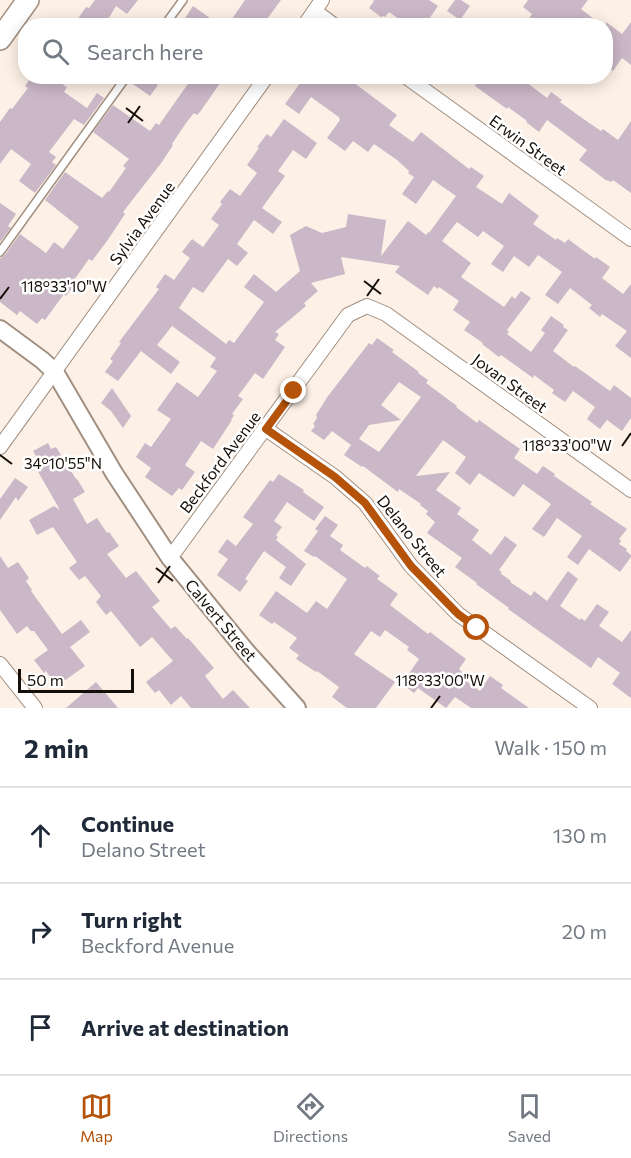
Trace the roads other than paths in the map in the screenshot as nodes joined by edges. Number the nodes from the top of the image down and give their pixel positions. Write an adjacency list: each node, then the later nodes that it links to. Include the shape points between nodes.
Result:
1 (28, 0): 7 (main road)
2 (183, 0): 4 (lane)
3 (318, 5): 5 (street); 6 (street)
4 (170, 18)
5 (309, 18)
6 (329, 18)
7 (0, 39)
8 (121, 84): 12 (lane)
9 (261, 84): 15 (street, Sylvia Avenue)
10 (416, 84): 11 (street, Erwin Street)
11 (631, 240)
12 (0, 252)
13 (367, 306): 16 (street, Beckford Avenue, via 348,315); 18 (street, Jovan Street, via 386,314)
14 (0, 329): 15 (street, Calvert Street)
15 (55, 372): 17 (street, Sylvia Avenue); 19 (street, Calvert Street)
16 (266, 429): 19 (street, Beckford Avenue); 23 (street, Delano Street, via 365,503 411,566 458,614)
17 (0, 447)
18 (631, 490)
19 (170, 558): 22 (street, Calvert Street)
20 (0, 664): 21 (street)
21 (35, 708)
22 (297, 708)
23 (590, 708)

